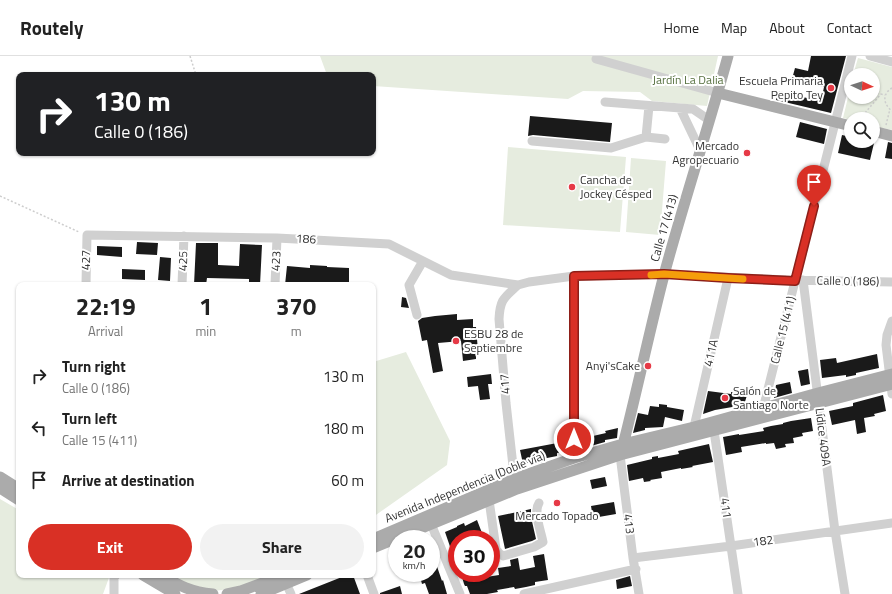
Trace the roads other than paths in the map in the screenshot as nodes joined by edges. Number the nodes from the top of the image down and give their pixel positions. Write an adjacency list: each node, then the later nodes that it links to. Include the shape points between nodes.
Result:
1 (728, 56): 6 (main road, Calle 17 (413))
2 (852, 56): 11 (street, Calle 15 (411))
3 (870, 56): 5 (street)
4 (596, 59): 6 (street)
5 (892, 62)
6 (718, 93): 10 (main road, Calle 17 (413)); 11 (main road)
7 (605, 102): 8 (street)
8 (649, 106): 9 (street); 13 (street)
9 (680, 108): 10 (street, via 693,109); 16 (street)
10 (709, 120): 16 (main road, Calle 17 (413))
11 (836, 123): 12 (main road); 24 (street, Calle 15 (411))
12 (844, 125)
13 (646, 137): 14 (street); 15 (street, via 611,148)
14 (665, 139)
15 (532, 141)
16 (700, 150): 21 (main road, Calle 17 (413))
17 (86, 235): 18 (street, 186); 25 (street, 427)
18 (184, 236): 19 (street, 186); 26 (street, 425)
19 (277, 238): 20 (street, 186, via 389,244); 27 (street, 423)
20 (423, 261): 29 (street, 186, via 451,275); 30 (street, via 409,285)
21 (664, 274): 22 (street, Calle 0 (186)); 23 (street, Calle 0 (186)); 37 (main road, Calle 17 (413))
22 (574, 276): 29 (street, Calle 0 (186)); 38 (street)
23 (728, 278): 24 (street, Calle 0 (186)); 35 (street, 411A)
24 (799, 281): 28 (street, Calle 0 (186)); 33 (street, Lídice 409A); 34 (street, Calle 15 (411))
25 (86, 282)
26 (182, 282)
27 (275, 282)
28 (892, 282)
29 (518, 285): 40 (street, 417, via 502,300 499,319)
30 (417, 315)
31 (892, 321): 32 (street, via 886,345)
32 (891, 382): 33 (main road, Avenida Independencia (Doble vía))
33 (819, 398): 34 (main road, Avenida Independencia (Doble vía)); 48 (street, Lídice 409A)
34 (764, 413): 36 (main road, Avenida Independencia (Doble vía))
35 (694, 427): 36 (main road, Avenida Independencia (Doble vía)); 37 (main road, Avenida Independencia (Doble vía))
36 (714, 427): 37 (main road, Avenida Independencia (Doble vía)); 50 (street, 411)
37 (622, 449): 38 (main road, Avenida Independencia (Doble vía)); 40 (main road, Avenida Independencia (Doble vía)); 52 (street, 413)
38 (574, 458): 40 (main road, Avenida Independencia (Doble vía))
39 (0, 477): 41 (main road)
40 (516, 484): 44 (main road, Avenida Independencia (Doble vía)); 46 (main road, Avenida Independencia (Doble vía))
41 (16, 487)
42 (0, 488): 43 (main road)
43 (16, 498)
44 (489, 500): 45 (street, via 496,549 503,556 534,548 543,542 536,512); 46 (main road, Avenida Independencia (Doble vía))
45 (539, 502)
46 (430, 520): 49 (main road, Avenida Independencia (Doble vía)); 51 (main road, Avenida Independencia (Doble vía)); 67 (street)
47 (892, 523): 48 (street, 182)
48 (835, 531): 50 (street, 182); 71 (street, Lídice 409A)
49 (376, 538)
50 (732, 546): 52 (street, 182); 70 (street, 411)
51 (376, 547)
52 (634, 558): 53 (street, 413)
53 (636, 569): 68 (street); 69 (street, 413)
54 (114, 578): 59 (street)
55 (148, 578): 60 (main road)
56 (166, 578): 61 (main road, via 180,586)
57 (368, 578): 66 (street)
58 (285, 579): 63 (main road); 64 (main road); 65 (street)
59 (114, 594)
60 (175, 594)
61 (206, 594): 62 (main road)
62 (213, 594)
63 (227, 594)
64 (261, 594)
65 (291, 594)
66 (374, 594)
67 (460, 594)
68 (524, 594)
69 (640, 594)
70 (738, 594)
71 (845, 594)

